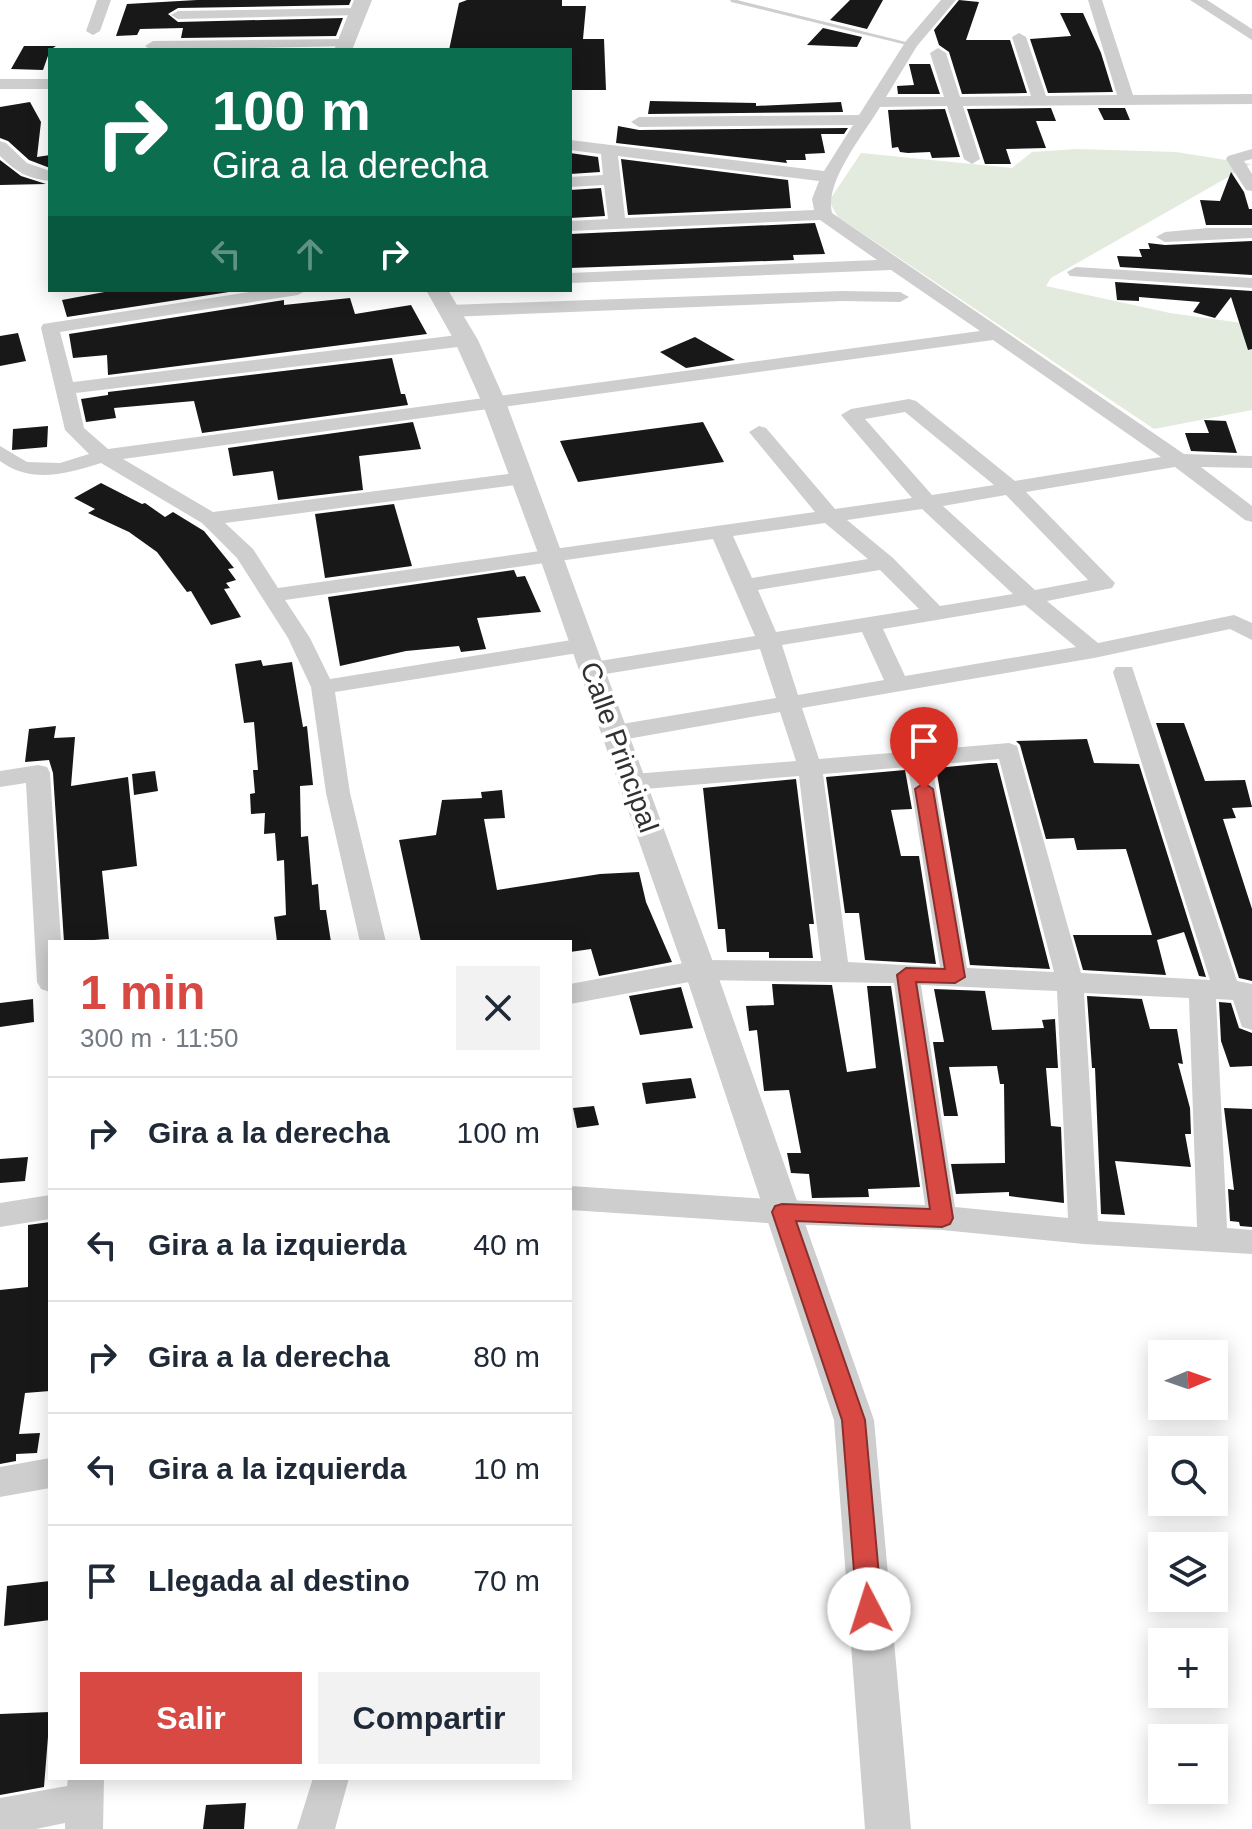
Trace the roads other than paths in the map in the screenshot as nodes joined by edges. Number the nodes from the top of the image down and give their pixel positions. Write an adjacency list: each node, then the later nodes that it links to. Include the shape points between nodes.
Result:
1 (104, 0): 8 (street)
2 (949, 0): 11 (street)
3 (1095, 0): 17 (street)
4 (1197, 0): 9 (street)
5 (733, 1): 11 (lane)
6 (360, 6): 7 (street); 12 (street)
7 (180, 8): 13 (street, via 161,27)
8 (93, 31)
9 (1252, 36)
10 (1019, 37): 19 (street)
11 (911, 44): 21 (street)
12 (345, 47): 13 (street)
13 (151, 48)
14 (938, 53): 20 (street)
15 (0, 84): 16 (street)
16 (48, 84)
17 (1126, 99): 18 (street); 19 (street)
18 (1252, 99)
19 (1040, 100): 20 (street)
20 (956, 101): 21 (street); 28 (street)
21 (875, 102): 22 (street)
22 (864, 120): 23 (street); 30 (street)
23 (639, 122)
24 (572, 145): 26 (street)
25 (0, 146): 29 (street, via 21,168)
26 (609, 150): 30 (street); 31 (street)
27 (1252, 154): 33 (street, via 1234,159)
28 (972, 159)
29 (48, 176)
30 (829, 177): 34 (street, via 820,199)
31 (612, 180): 32 (street); 35 (street)
32 (572, 182)
33 (1252, 186)
34 (824, 215): 35 (street); 39 (street)
35 (617, 224): 36 (street)
36 (572, 226)
37 (1252, 233): 38 (street)
38 (1165, 237)
39 (898, 264): 41 (street); 46 (street)
40 (1076, 272): 42 (street)
41 (572, 278)
42 (1252, 283)
43 (285, 292): 48 (street, via 50,328)
44 (900, 297): 45 (street)
45 (443, 300): 47 (street, Calle Principal)
46 (999, 334): 49 (street); 53 (street)
47 (466, 340): 48 (street); 49 (street, Calle Principal)
48 (65, 389): 52 (street, via 75,430)
49 (495, 405): 52 (street); 55 (street, Calle Principal)
50 (759, 432): 58 (street)
51 (0, 452): 52 (street, via 22,468 61,469)
52 (103, 456): 60 (street)
53 (1179, 460): 54 (street); 56 (street); 59 (street)
54 (1252, 462)
55 (523, 478): 60 (street); 62 (street, Calle Principal)
56 (1011, 488): 57 (street); 57 (street, via 909,405 851,415); 66 (street, via 1104,583)
57 (927, 502): 58 (street); 66 (street)
58 (829, 515): 61 (street); 63 (street)
59 (1252, 516)
60 (209, 519): 65 (street, via 245,554)
61 (720, 530): 62 (street); 64 (street)
62 (551, 553): 65 (street); 72 (street, Calle Principal)
63 (885, 563): 64 (street); 67 (street)
64 (745, 586): 70 (street)
65 (273, 595): 75 (street)
66 (1030, 598): 67 (street); 71 (street)
67 (936, 614): 68 (street)
68 (870, 624): 70 (street); 74 (street)
69 (1252, 633): 71 (street, via 1234,622)
70 (769, 641): 72 (street); 76 (street)
71 (1094, 651): 74 (street)
72 (588, 657): 75 (street); 77 (street, Calle Principal)
73 (1124, 672): 89 (street)
74 (898, 685): 76 (street)
75 (323, 687): 82 (street, via 338,793)
76 (789, 704): 77 (street); 79 (street)
77 (616, 733): 81 (street, Calle Principal)
78 (919, 758): 79 (street); 87 (street); 88 (street, via 1009,751)
79 (810, 768): 81 (street); 85 (street)
80 (0, 779): 83 (street, via 38,773)
81 (633, 782): 84 (street, Calle Principal)
82 (373, 940)
83 (48, 947)
84 (700, 970): 85 (street); 90 (street); 94 (street, Calle Principal)
85 (836, 971): 86 (street)
86 (906, 975): 87 (street); 96 (street)
87 (955, 977): 88 (street)
88 (1070, 984): 89 (street); 97 (street)
89 (1215, 990): 91 (street, via 1244,991); 98 (street)
90 (572, 994)
91 (1252, 1020)
92 (572, 1198): 94 (street)
93 (48, 1207): 95 (street)
94 (782, 1212): 96 (street); 106 (street, Calle Principal, via 854,1420)
95 (0, 1215)
96 (942, 1218): 97 (street)
97 (1084, 1232): 98 (street)
98 (1213, 1240): 99 (street)
99 (1252, 1242)
100 (48, 1473): 101 (street)
101 (0, 1482)
102 (330, 1780): 105 (street)
103 (85, 1803): 104 (street)
104 (0, 1817)
105 (316, 1829)
106 (888, 1829)

